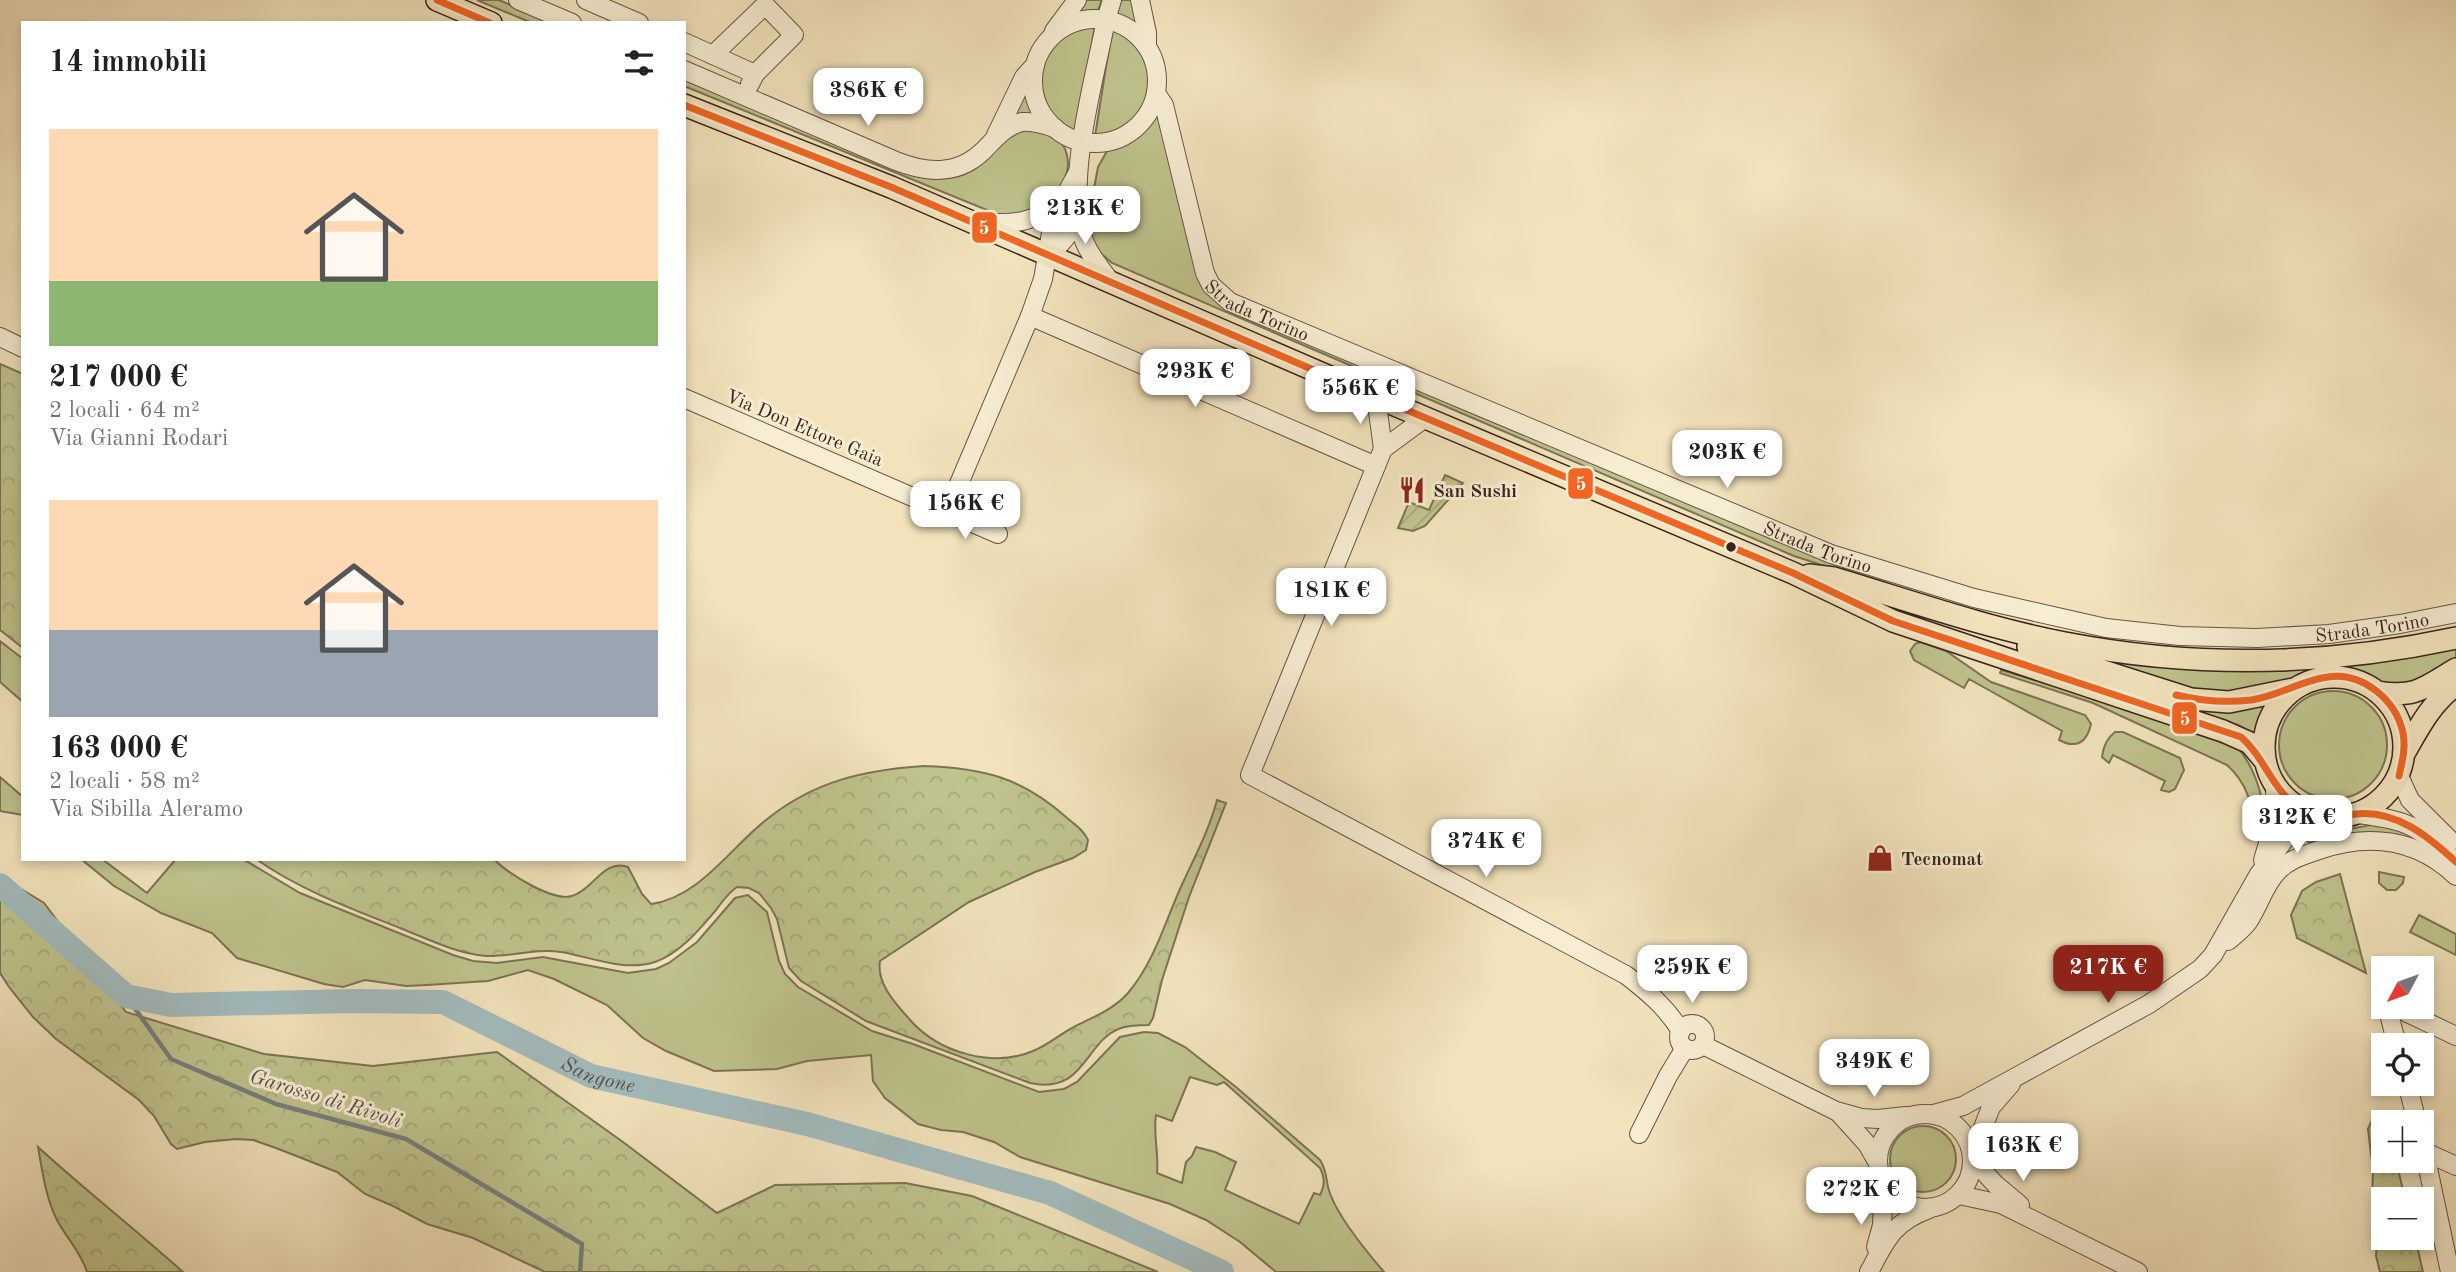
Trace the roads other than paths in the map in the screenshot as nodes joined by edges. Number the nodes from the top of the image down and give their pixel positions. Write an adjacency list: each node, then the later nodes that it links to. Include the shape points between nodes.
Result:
1 (437, 0): 8 (main road)
2 (518, 0): 9 (street)
3 (586, 0): 10 (street)
4 (1077, 0): 11 (street)
5 (1112, 0): 7 (street)
6 (1140, 0): 13 (street)
7 (1106, 20): 11 (street, via 1074,23); 13 (street, via 1128,29); 24 (street)
8 (486, 21)
9 (567, 21)
10 (634, 21)
11 (1050, 38): 15 (street)
12 (690, 45): 14 (street); 16 (street)
13 (1147, 47): 19 (street, Strada Torino, via 1154,62)
14 (713, 55): 18 (street); 18 (street, via 765,5 794,35)
15 (1035, 65): 22 (street, via 1034,93); 23 (street, via 1024,77)
16 (686, 66)
17 (686, 71): 20 (street)
18 (755, 74): 20 (street)
19 (1156, 93): 24 (street, via 1145,117 1126,134 1103,142); 42 (street, Strada Torino, via 1164,105 1201,261 1211,285 1230,302 1831,554 1974,598 2106,628 2180,636 2329,634)
20 (745, 96): 23 (street, via 929,171 959,167)
21 (686, 106): 28 (main road, Strada Torino)
22 (1055, 128): 23 (street, via 1023,122); 24 (street)
23 (994, 138)
24 (1083, 142): 25 (street)
25 (1078, 172): 26 (street); 27 (street)
26 (1061, 202): 28 (street, via 1021,223); 29 (street, via 1050,230)
27 (1080, 211): 29 (street, via 1065,241); 30 (street, via 1086,244)
28 (970, 221): 29 (main road, Strada Torino)
29 (1049, 254): 30 (main road, Strada Torino); 31 (street)
30 (1110, 281): 34 (main road, Strada Torino)
31 (1030, 316): 38 (street); 39 (street)
32 (0, 337): 33 (street)
33 (21, 347)
34 (1376, 397): 36 (main road, Strada Torino); 37 (street)
35 (686, 399): 39 (street, Via Don Ettore Gaia)
36 (1425, 418): 37 (street); 41 (main road, Strada Torino)
37 (1383, 449): 38 (street)
38 (1376, 466): 61 (street, via 1250,775 1626,975 1666,1009)
39 (947, 512): 40 (street, Via Don Ettore Gaia)
40 (998, 534)
41 (1793, 573): 43 (main road, via 1834,578 2064,643 2181,659 2256,662 2329,658); 46 (main road, Strada Torino, via 2191,699 2229,702); 49 (main road, Strada Torino, via 1893,621 2241,737)
42 (2456, 613)
43 (2456, 638)
44 (2456, 669): 47 (main road, via 2418,692)
45 (2456, 685): 48 (main road, via 2439,698)
46 (2293, 689): 47 (main road, via 2339,677); 49 (main road, via 2267,724)
47 (2378, 692): 48 (main road, via 2396,714)
48 (2405, 752): 50 (main road)
49 (2265, 761): 51 (main road)
50 (2399, 776): 52 (main road, via 2383,799); 54 (street, via 2410,800)
51 (2275, 786): 53 (main road, via 2298,808); 56 (street, via 2274,827)
52 (2358, 814): 53 (main road); 55 (street, via 2392,818 2416,827)
53 (2317, 816): 56 (street, via 2288,835)
54 (2456, 846)
55 (2456, 862)
56 (2259, 874): 58 (street)
57 (2456, 876): 58 (street, via 2441,861 2403,845 2374,841 2328,847 2284,865 2247,924)
58 (2213, 955): 62 (street, via 2185,981 2149,1004)
59 (2420, 1019): 60 (street)
60 (2456, 1036)
61 (1690, 1041): 63 (street); 66 (street)
62 (2020, 1075): 64 (street, via 1963,1106); 68 (street, via 1991,1107)
63 (1836, 1111): 65 (street, via 1861,1118); 69 (street)
64 (1934, 1114): 65 (street); 68 (street, via 1961,1131)
65 (1909, 1116): 69 (street, via 1884,1137)
66 (1639, 1134)
67 (2434, 1153): 70 (street)
68 (1973, 1158): 73 (street, via 1968,1182); 75 (street, via 2011,1199)
69 (1878, 1163): 72 (street)
70 (2456, 1166)
71 (2429, 1173): 78 (street)
72 (1884, 1185): 74 (street, via 1903,1203); 76 (street, via 1882,1224)
73 (1959, 1195): 74 (street); 75 (street, via 2001,1204)
74 (1932, 1208): 76 (street, via 1898,1225)
75 (2051, 1228): 77 (street)
76 (1868, 1272)
77 (2138, 1272)
78 (2451, 1272)

